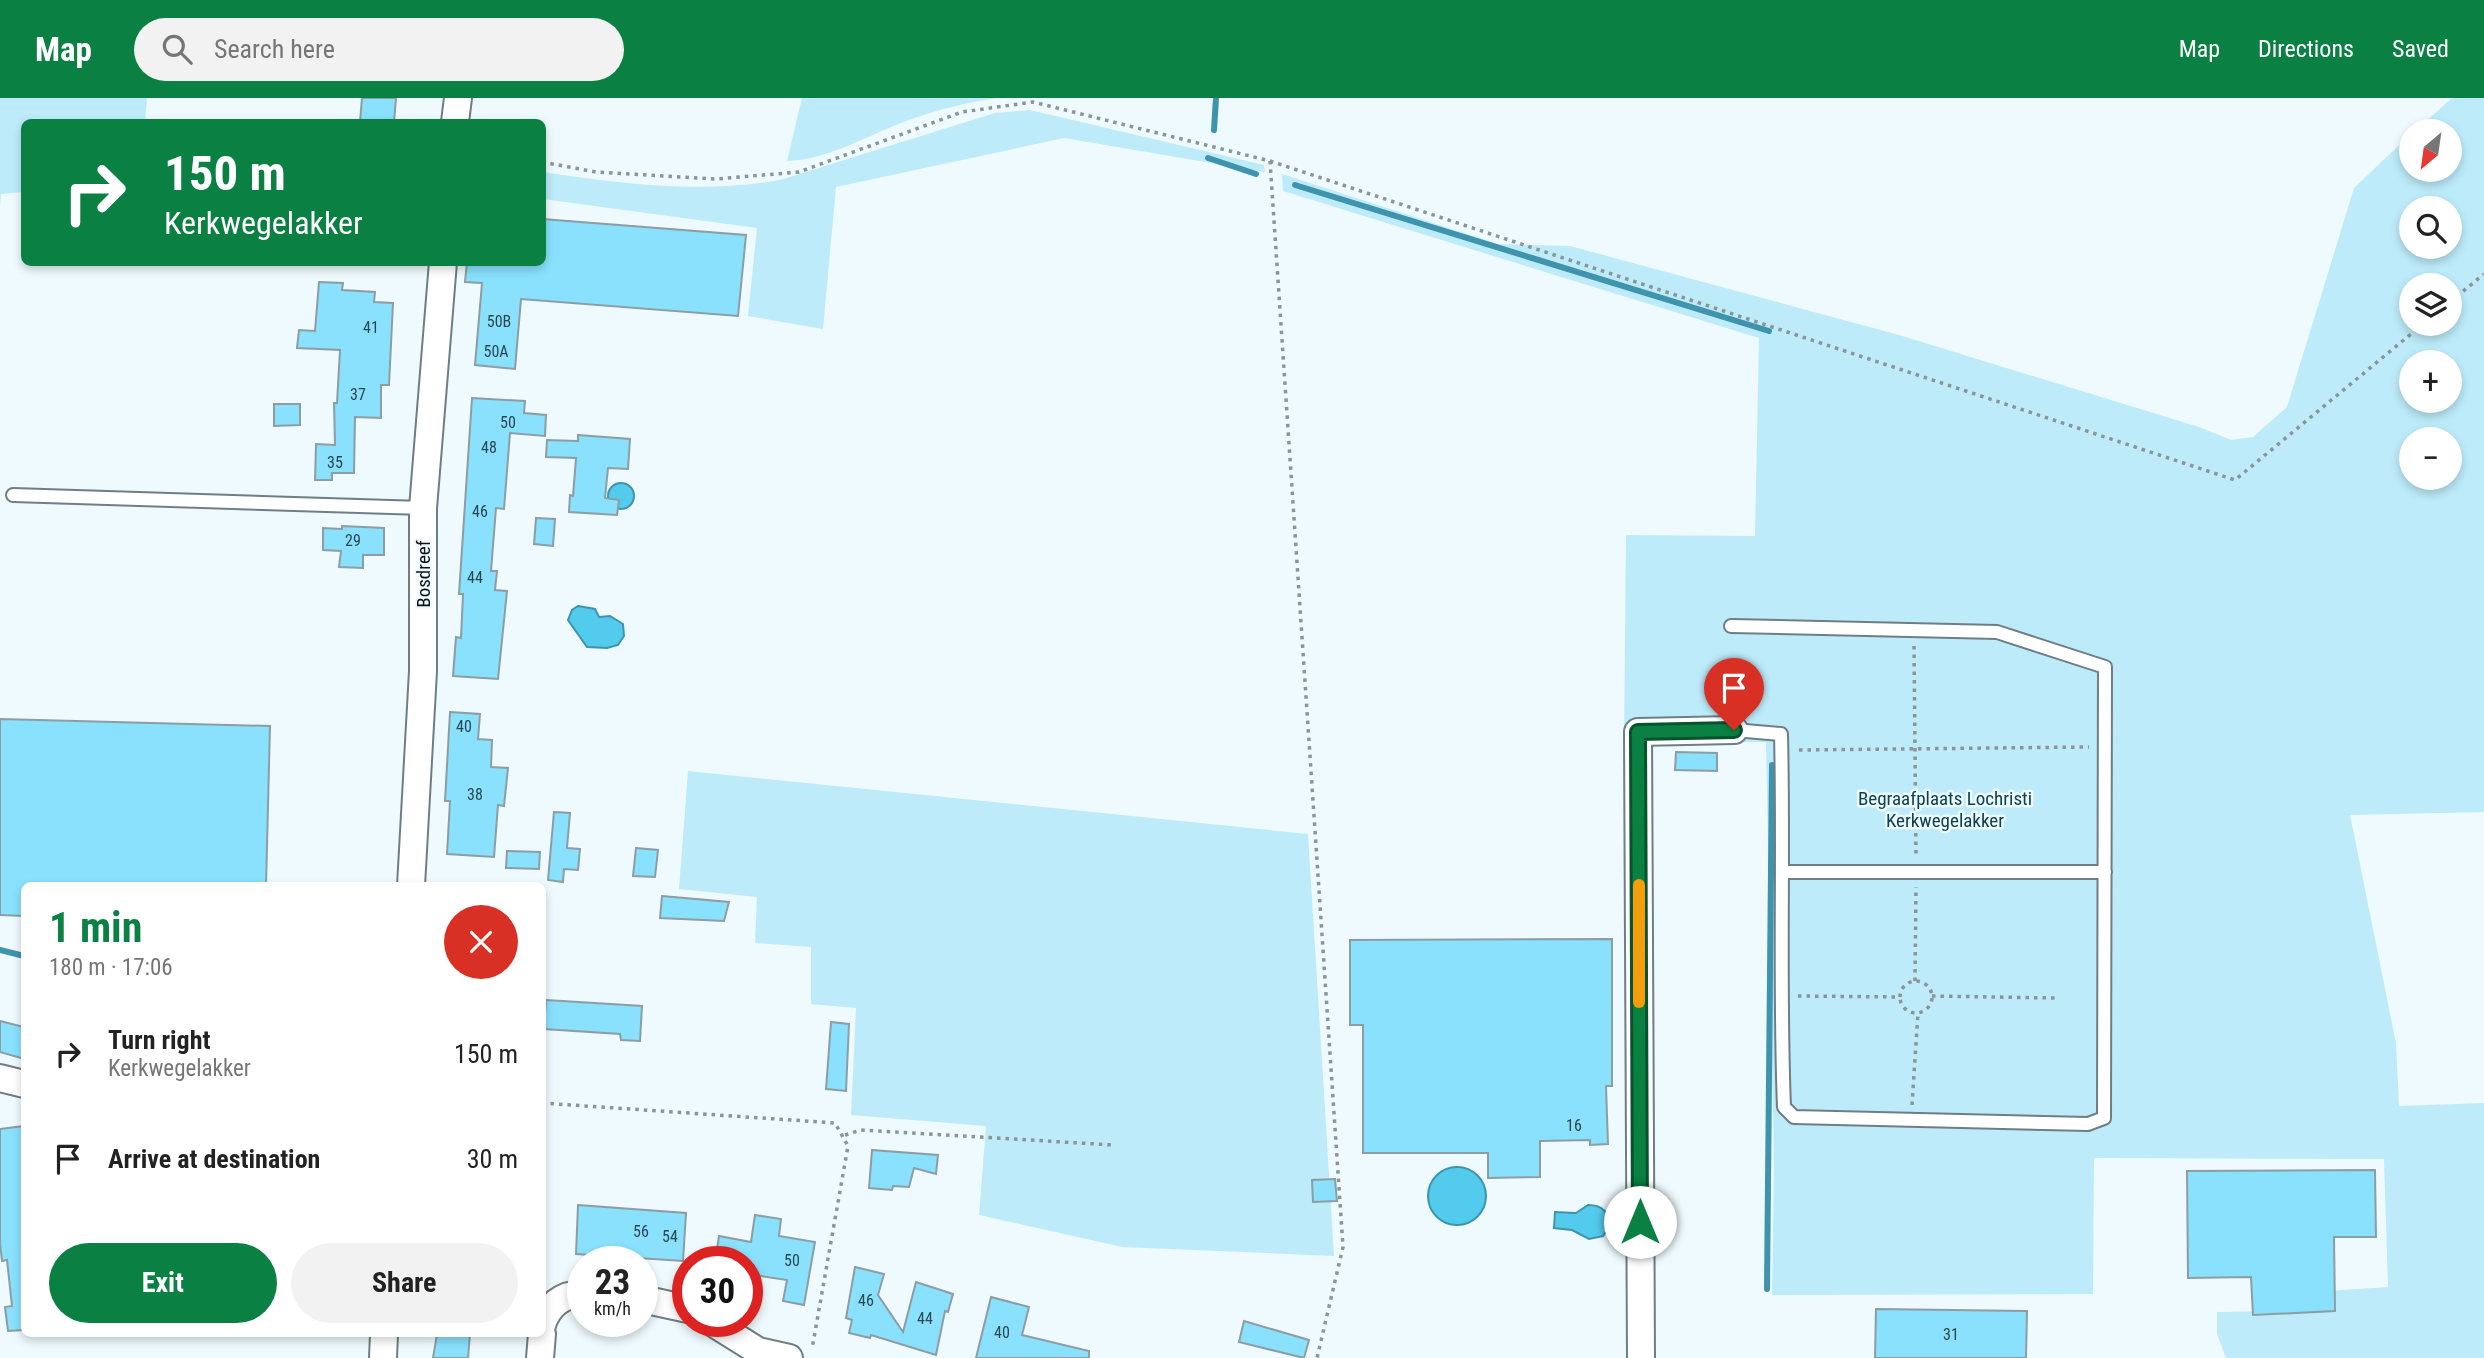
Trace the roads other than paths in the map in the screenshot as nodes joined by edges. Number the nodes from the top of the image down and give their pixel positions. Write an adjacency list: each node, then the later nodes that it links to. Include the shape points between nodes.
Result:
1 (458, 98): 2 (street)
2 (455, 119)
3 (443, 266): 5 (street, Bosdreef)
4 (13, 495): 5 (lane)
5 (423, 508): 10 (street, Bosdreef, via 424,671)
6 (1731, 626): 9 (lane, via 1997,632 2105,667)
7 (1734, 730): 8 (lane, via 1782,734); 21 (street, via 1638,732)
8 (1783, 872): 9 (lane); 9 (lane, via 1779,996 1784,1107 1794,1117 2088,1124 2104,1118)
9 (2105, 872)
10 (411, 882)
11 (0, 1078): 12 (street)
12 (21, 1083)
13 (567, 1296): 14 (street, via 561,1297)
14 (546, 1317)
15 (384, 1337): 18 (street)
16 (542, 1337): 19 (street)
17 (736, 1337): 20 (street, via 758,1351)
18 (383, 1358)
19 (541, 1358)
20 (789, 1358)
21 (1641, 1358)

